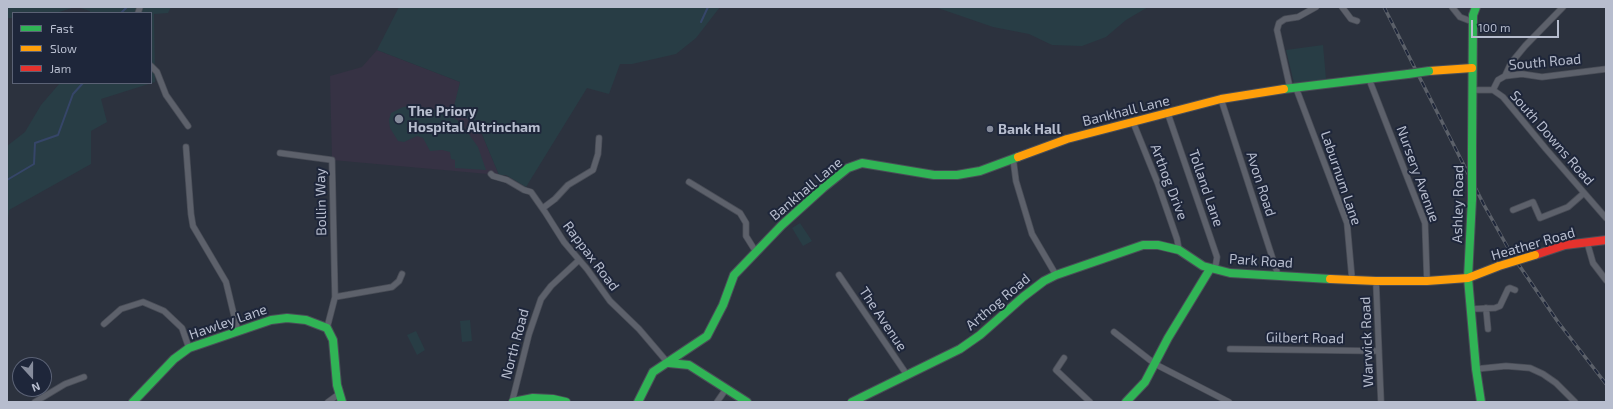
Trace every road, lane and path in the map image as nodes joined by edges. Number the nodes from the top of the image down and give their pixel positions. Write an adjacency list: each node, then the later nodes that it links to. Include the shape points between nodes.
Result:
1 (1316, 7): 13 (street, Laburnum Lane, via 1298,17 1285,19 1279,23 1277,30)
2 (1342, 7): 6 (street, via 1350,19)
3 (1452, 7): 7 (street, via 1460,17)
4 (1476, 7): 7 (street, Ashley Road)
5 (1563, 7): 11 (street, via 1525,46 1511,63)
6 (1357, 22)
7 (1473, 22): 9 (street, Ashley Road)
8 (152, 67): 19 (street, via 157,72 166,95)
9 (1472, 68): 12 (street, Bankhall Lane, bridge); 14 (street, Ashley Road)
10 (1606, 69): 11 (street, South Road, via 1542,77 1522,74)
11 (1505, 76): 15 (street, South Road, via 1498,80)
12 (1369, 79): 13 (street, Bankhall Lane); 44 (street, Nursery Avenue, via 1425,223)
13 (1293, 88): 16 (street, Bankhall Lane); 41 (street, Laburnum Lane, via 1347,223)
14 (1473, 90): 15 (street, South Downs Road); 40 (street, Ashley Road, bridge)
15 (1493, 90): 26 (street, South Downs Road, via 1503,98)
16 (1221, 99): 17 (street, Bankhall Lane); 39 (street, Avon Road)
17 (1168, 114): 18 (street, Bankhall Lane); 35 (street, Tolland Lane, via 1217,257)
18 (1133, 122): 23 (street, Bankhall Lane, via 1067,139); 32 (street, Arthog Drive, via 1158,184)
19 (188, 126)
20 (599, 138): 27 (street, via 593,170 568,185)
21 (186, 147): 52 (street, via 193,226 226,282)
22 (280, 153): 46 (street, Bollin Way, via 332,160)
23 (1013, 158): 33 (street, Bankhall Lane, via 980,171 957,175 934,175 862,163 848,168 813,197); 38 (street, via 1016,181 1032,234)
24 (490, 174): 27 (street, Rappax Road, via 531,192)
25 (689, 182): 33 (street, via 740,212 746,223 746,236)
26 (1584, 193): 28 (street, via 1568,207 1540,218 1533,202); 29 (street, South Downs Road)
27 (543, 208): 34 (street, Rappax Road, via 564,242)
28 (1513, 210)
29 (1606, 218)
30 (1606, 240): 31 (street, Heather Road)
31 (1587, 242): 40 (street, Heather Road, bridge, via 1566,245); 42 (street, via 1593,263)
32 (1179, 250): 35 (street, Arthog Road, via 1195,262); 38 (street, Arthog Road, via 1158,245 1143,245)
33 (756, 252): 58 (street, Bankhall Lane, via 734,275 723,306 707,336)
34 (579, 260): 58 (street, Rappax Road, via 610,302 639,329); 68 (street, North Road, via 550,286 541,299 529,334)
35 (1213, 270): 39 (street, Park Road); 59 (street, Park Road, via 1168,338)
36 (402, 274): 46 (street, via 397,284 386,289)
37 (839, 275): 61 (street, The Avenue)
38 (1056, 275): 61 (street, Arthog Road, via 1023,297 970,343)
39 (1278, 275): 41 (street, Park Road)
40 (1468, 278): 44 (street, Park Road); 48 (street, Ashley Road)
41 (1352, 280): 43 (street, Park Road)
42 (1606, 280)
43 (1376, 281): 44 (street, Park Road); 56 (street, Warwick Road)
44 (1427, 281)
45 (1515, 290): 47 (street, via 1508,289 1500,306)
46 (334, 297): 50 (street, Bollin Way)
47 (1486, 308): 48 (street); 51 (street)
48 (1471, 309): 60 (street, Ashley Road)
49 (104, 324): 54 (street, via 120,309 143,302 164,311 182,328)
50 (327, 328): 52 (street, Hawley Lane, via 306,320 287,318 271,320); 64 (street, via 332,340)
51 (1488, 329)
52 (238, 332): 54 (street, Hawley Lane)
53 (1114, 332): 59 (street)
54 (189, 348): 66 (street, Hawley Lane, via 174,359)
55 (1230, 349): 56 (street, Gilbert Road)
56 (1380, 351): 77 (street, Warwick Road)
57 (1064, 358): 74 (street, via 1056,370)
58 (668, 364): 63 (street, via 689,365); 70 (street, Bankhall Lane, via 660,366 654,372)
59 (1155, 364): 75 (street, Park Road, via 1145,382); 76 (street)
60 (1476, 369): 78 (street, Ashley Road); 79 (street, via 1506,366 1530,368 1556,383)
61 (907, 375): 73 (street, Arthog Road)
62 (84, 377): 65 (street, via 65,384)
63 (726, 389): 71 (street); 72 (street)
64 (341, 398): 67 (street)
65 (35, 402)
66 (133, 402)
67 (328, 402)
68 (513, 402): 69 (street, via 533,398)
69 (566, 402)
70 (638, 402)
71 (717, 402)
72 (748, 402)
73 (852, 402)
74 (1090, 402)
75 (1126, 402)
76 (1229, 402)
77 (1381, 402)
78 (1481, 402)
79 (1575, 402)

